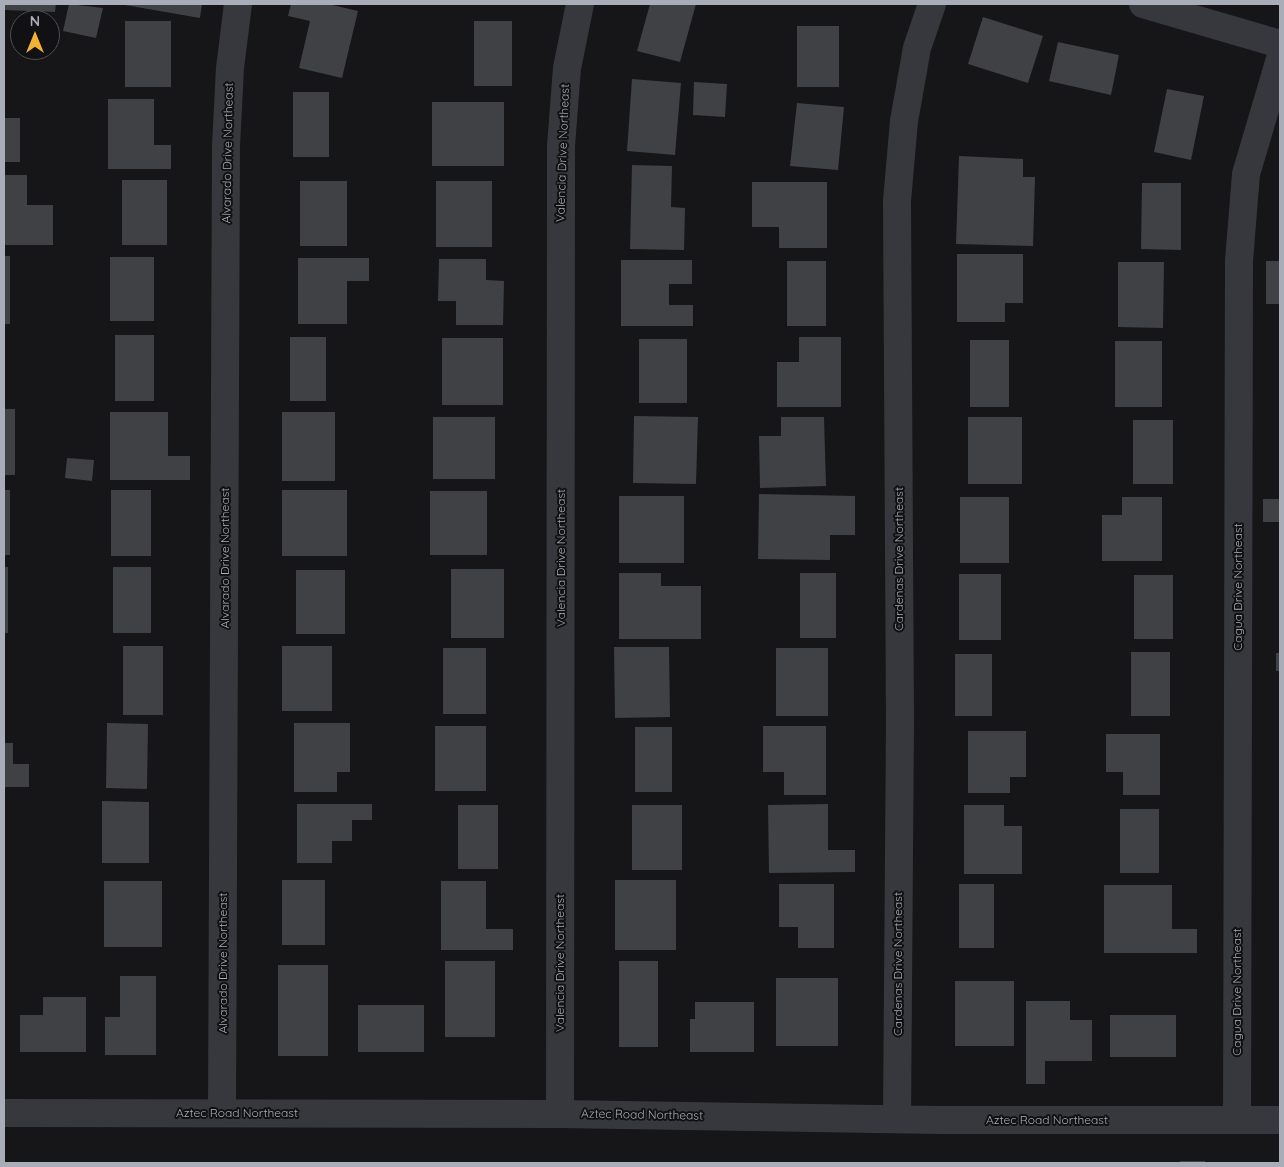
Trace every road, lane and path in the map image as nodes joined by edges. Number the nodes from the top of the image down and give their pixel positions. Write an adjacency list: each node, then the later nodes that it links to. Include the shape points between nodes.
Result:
1 (238, 4): 8 (street, Alvarado Drive Northeast, via 230,68 226,146)
2 (580, 4): 9 (street, Valencia Drive Northeast, via 567,68 561,146)
3 (932, 4): 10 (street, Cardenas Drive Northeast, via 917,48 904,121 897,201 900,722)
4 (1143, 4): 5 (street)
5 (1280, 44)
6 (1280, 59): 11 (street, Cagua Drive Northeast, via 1246,174 1239,261)
7 (4, 1113): 8 (street, Aztec Road Northeast)
8 (222, 1113): 9 (street, Aztec Road Northeast)
9 (560, 1114): 10 (street, Aztec Road Northeast)
10 (897, 1119): 11 (street, Aztec Road Northeast)
11 (1237, 1120): 12 (street, Aztec Road Northeast)
12 (1280, 1120)

